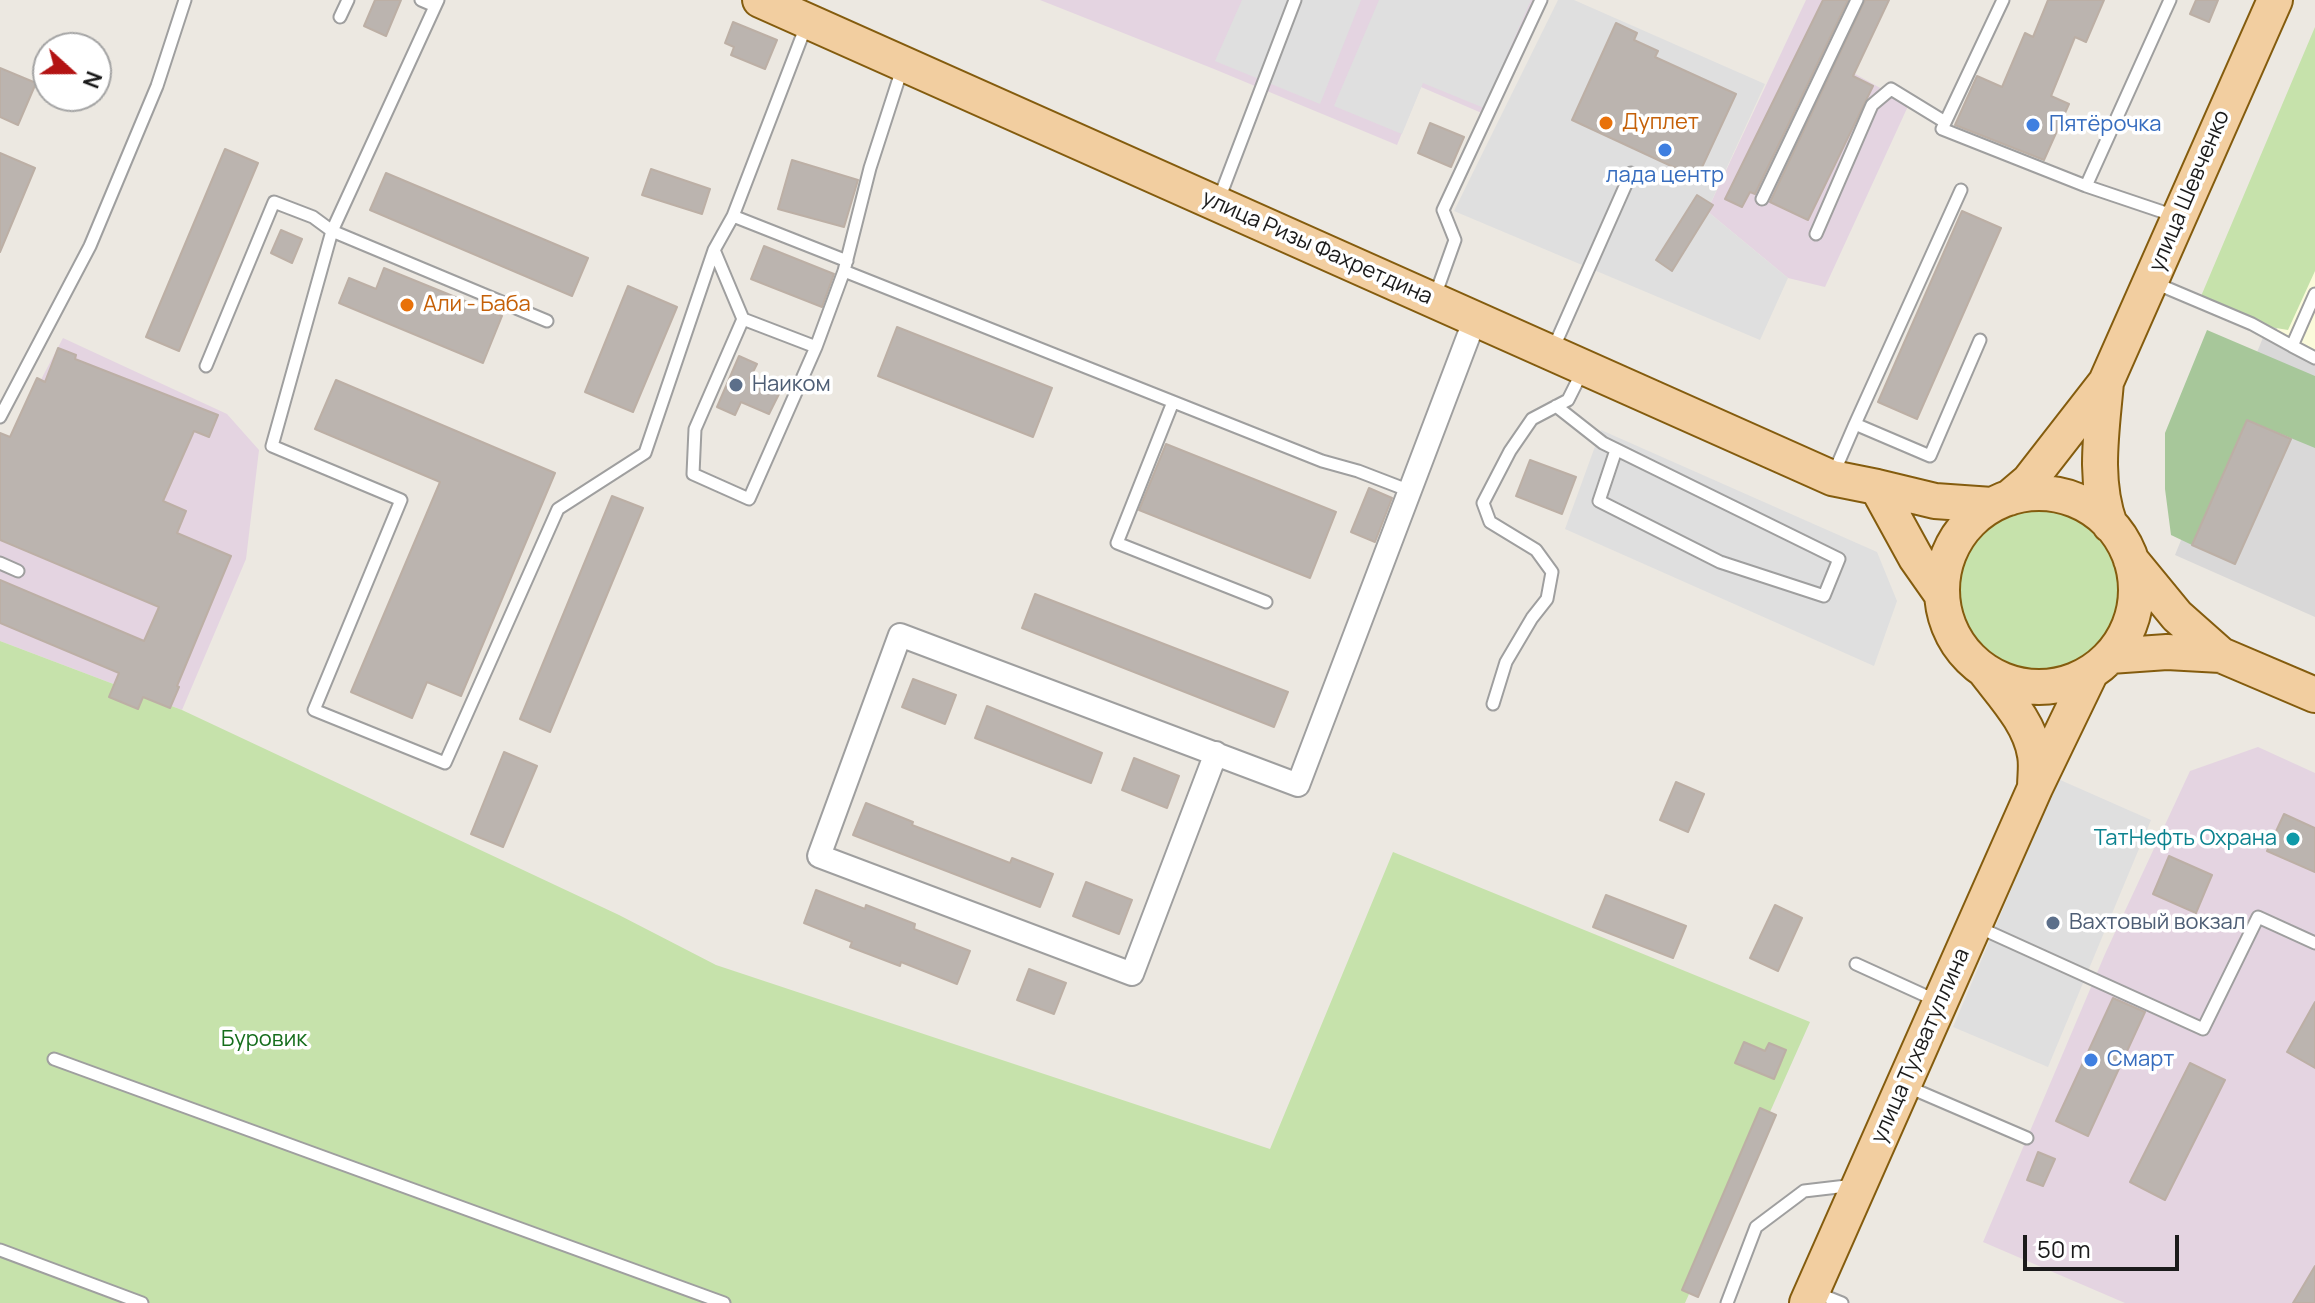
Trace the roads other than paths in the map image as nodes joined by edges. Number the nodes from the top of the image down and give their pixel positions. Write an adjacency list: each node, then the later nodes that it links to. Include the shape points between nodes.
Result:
1 (185, 0): 43 (lane, via 157,86 90,246)
2 (348, 0): 12 (lane)
3 (421, 0): 11 (lane)
4 (760, 0): 13 (main road, улица Ризы Фахретдина)
5 (1295, 0): 20 (lane)
6 (1541, 0): 29 (lane, via 1443,210 1455,240)
7 (1857, 0): 19 (lane)
8 (2003, 0): 15 (lane)
9 (2170, 0): 17 (lane)
10 (2275, 0): 22 (main road, улица Шевченко)
11 (437, 3): 23 (lane)
12 (340, 17)
13 (807, 21): 14 (main road, улица Ризы Фахретдина); 21 (lane)
14 (903, 65): 20 (main road, улица Ризы Фахретдина); 26 (lane)
15 (1945, 122): 17 (lane, via 1942,129); 24 (lane, via 1891,89 1872,105)
16 (1631, 173): 36 (lane)
17 (2086, 186): 22 (lane)
18 (1961, 190): 44 (lane)
19 (1762, 199)
20 (1217, 204): 29 (main road, улица Ризы Фахретдина)
21 (733, 216): 25 (lane); 26 (lane)
22 (2177, 217): 27 (main road, улица Шевченко)
23 (332, 231): 25 (lane, via 272,446 401,500 314,710 445,763 558,509 645,453); 32 (lane); 38 (lane, via 313,217 274,202)
24 (1816, 234)
25 (714, 250): 30 (lane)
26 (846, 266): 35 (lane); 41 (lane)
27 (2151, 282): 34 (lane); 40 (main road, улица Шевченко)
28 (2315, 294): 34 (lane)
29 (1434, 301): 31 (main road, улица Ризы Фахретдина)
30 (743, 319): 35 (lane); 35 (lane, via 695,429 693,474 749,499)
31 (1475, 319): 36 (main road, улица Ризы Фахретдина); 48 (street)
32 (547, 321)
33 (1980, 340): 44 (lane, via 1930,456)
34 (2292, 346): 37 (lane)
35 (816, 347)
36 (1551, 353): 39 (main road, улица Ризы Фахретдина)
37 (2315, 358)
38 (206, 366)
39 (1584, 368): 42 (lane, via 1568,400); 46 (main road, улица Ризы Фахретдина)
40 (2106, 382): 49 (main road, via 2029,481); 50 (main road, via 2099,465)
41 (1173, 402): 48 (lane); 55 (lane, via 1117,543)
42 (1556, 406): 45 (lane); 60 (lane, via 1532,419 1483,503 1490,522 1536,550 1552,572 1547,599 1506,662)
43 (0, 417)
44 (1855, 424): 46 (lane)
45 (1616, 450): 45 (lane, via 1839,559 1824,596 1720,562 1599,501)
46 (1832, 478): 47 (main road, улица Ризы Фахретдина)
47 (1877, 487): 49 (main road, улица Ризы Фахретдина, via 1935,501); 54 (main road)
48 (1410, 491): 61 (street, via 1298,785)
49 (2000, 502): 50 (main road, via 2036,493 2063,496 2089,507); 54 (main road, via 1970,521 1954,543 1944,568)
50 (2110, 525): 51 (main road)
51 (2131, 560): 56 (main road, via 2177,616); 57 (main road, via 2133,611 2124,635)
52 (0, 563): 53 (lane)
53 (18, 571)
54 (1942, 595): 58 (main road, via 1954,638)
55 (1266, 602)
56 (2221, 655): 57 (main road, via 2167,652); 59 (main road)
57 (2100, 664): 58 (main road, via 2071,682 2049,687 2026,687); 62 (main road, улица Тухватуллина)
58 (1985, 671): 62 (main road, via 2027,730 2035,755)
59 (2315, 695)
60 (1493, 704)
61 (1216, 753): 61 (street, via 1132,974 819,856 900,635)
62 (2035, 788): 63 (main road, улица Тухватуллина)
63 (1974, 926): 64 (lane, via 2203,1029 2258,917); 66 (main road, улица Тухватуллина)
64 (2315, 943)
65 (1856, 964): 66 (lane)
66 (1940, 1002): 68 (main road, улица Тухватуллина)
67 (54, 1059): 74 (lane)
68 (1903, 1085): 69 (lane); 70 (main road, улица Тухватуллина)
69 (2027, 1138)
70 (1859, 1184): 72 (main road, улица Тухватуллина); 75 (lane, via 1804,1191 1756,1227)
71 (0, 1250): 73 (lane)
72 (1820, 1299)
73 (142, 1303)
74 (724, 1303)
75 (1727, 1303)

